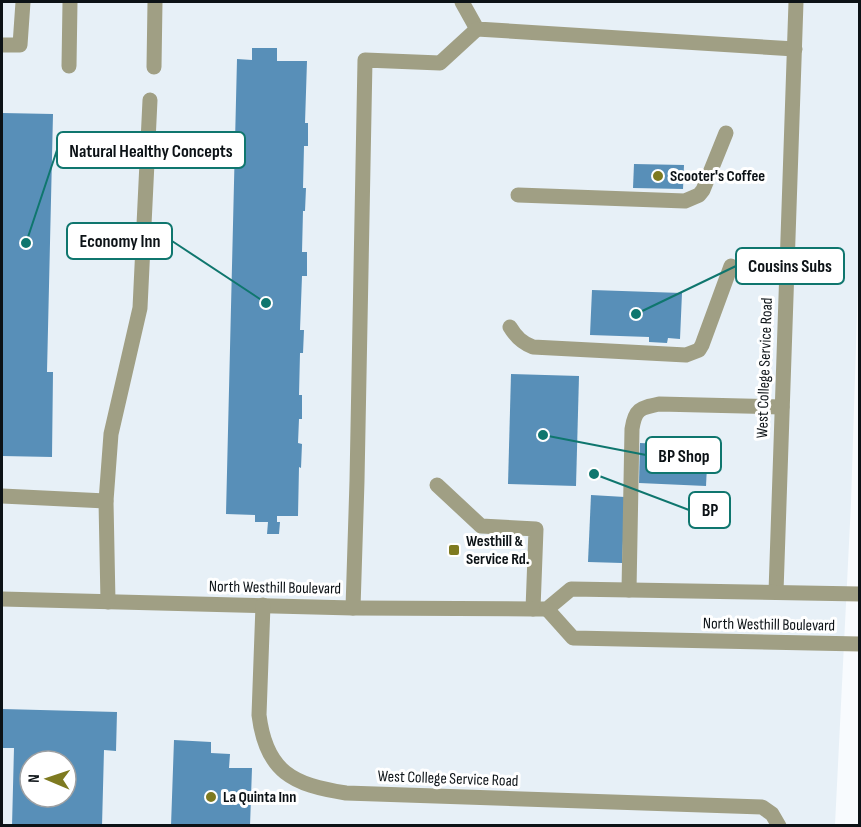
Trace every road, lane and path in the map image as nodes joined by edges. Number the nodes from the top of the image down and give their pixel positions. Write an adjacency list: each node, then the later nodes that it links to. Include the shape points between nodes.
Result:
1 (23, 2): 7 (street, via 20,45)
2 (70, 2): 9 (street)
3 (155, 2): 10 (street)
4 (462, 2): 6 (street)
5 (796, 2): 8 (street, West College Service Road)
6 (477, 29): 8 (street); 26 (street, via 440,63 365,60)
7 (2, 45)
8 (795, 49): 16 (street, West College Service Road)
9 (69, 66)
10 (154, 67)
11 (150, 100): 19 (street, via 140,308 111,434)
12 (726, 133): 13 (street, via 703,190 685,201)
13 (518, 195)
14 (731, 266): 15 (street, via 702,345 687,355 533,348 524,344)
15 (510, 327)
16 (782, 407): 20 (street, via 641,407 634,416 632,429); 21 (street, West College Service Road)
17 (437, 485): 27 (street, via 481,526 536,529)
18 (2, 496): 19 (street)
19 (106, 501): 24 (street)
20 (629, 590): 21 (street, North Westhill Boulevard); 27 (street, North Westhill Boulevard, via 572,589)
21 (776, 592): 22 (street, North Westhill Boulevard)
22 (860, 594)
23 (2, 599): 24 (street, North Westhill Boulevard)
24 (108, 602): 25 (street, North Westhill Boulevard)
25 (263, 606): 26 (street, North Westhill Boulevard); 29 (street, West College Service Road, via 260,727 276,764 305,784 346,793 762,807)
26 (353, 608): 27 (street, North Westhill Boulevard)
27 (540, 609): 28 (street, North Westhill Boulevard, via 573,638)
28 (860, 644)
29 (778, 825)

